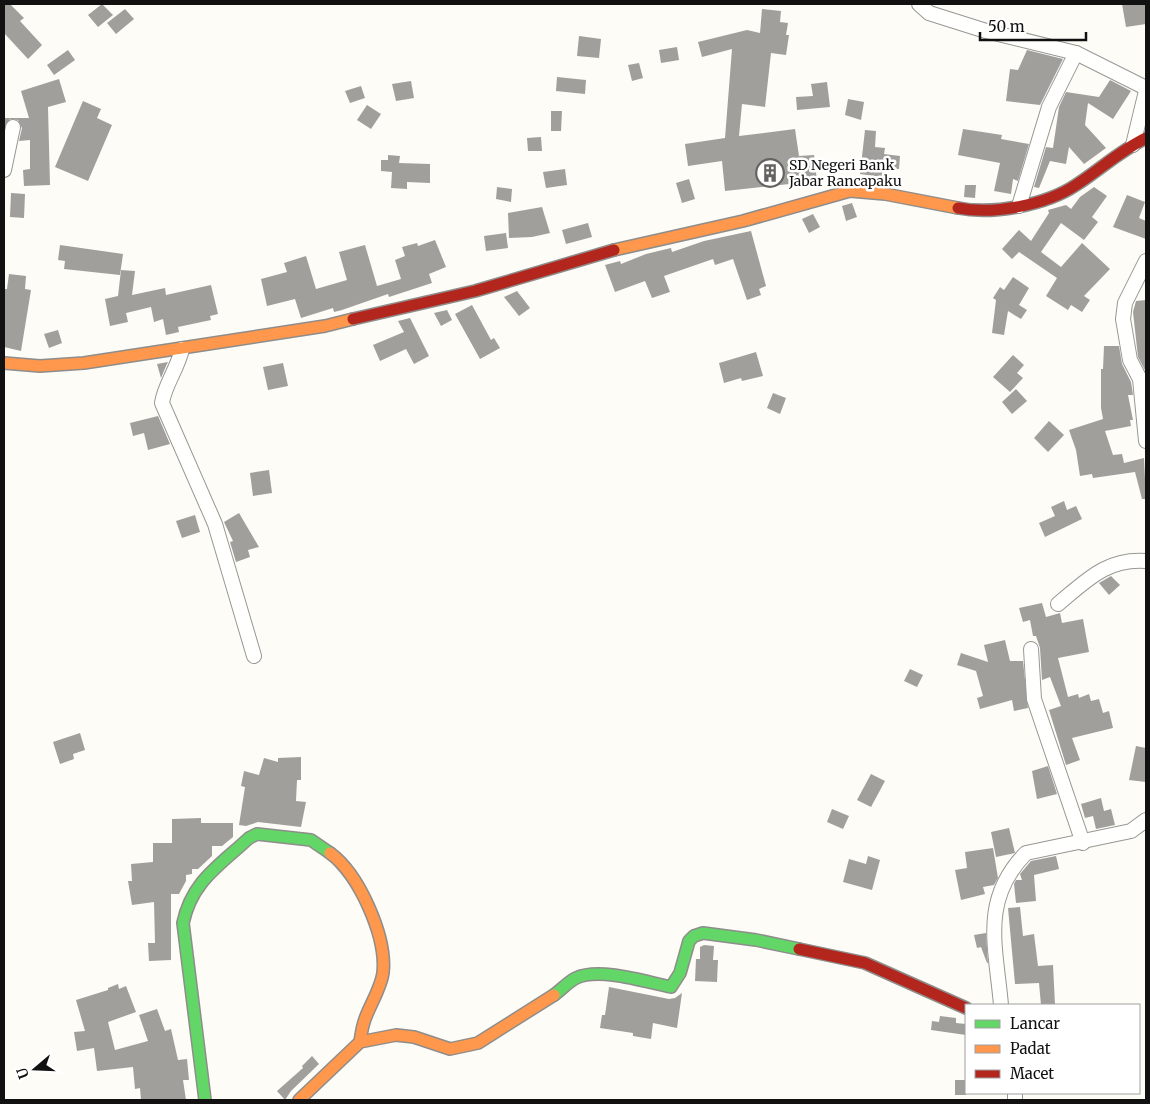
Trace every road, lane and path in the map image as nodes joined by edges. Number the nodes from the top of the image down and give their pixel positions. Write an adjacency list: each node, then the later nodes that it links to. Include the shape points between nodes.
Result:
1 (919, 4): 2 (street, via 937,16)
2 (1076, 53): 3 (street); 8 (street, via 1049,107)
3 (1146, 90): 6 (street)
4 (13, 127): 7 (street)
5 (1146, 138): 6 (street)
6 (1133, 145): 8 (street, via 1061,194)
7 (4, 170)
8 (1019, 206): 10 (street, via 990,211 962,209 885,194 850,191 743,221 639,243 475,291 358,319)
9 (1146, 262): 12 (street, via 1125,303 1123,319 1130,360 1140,379)
10 (182, 349): 11 (street, via 62,365 18,366); 16 (street, via 162,403 215,524)
11 (4, 363)
12 (1146, 441)
13 (1146, 561): 14 (street, via 1122,561 1109,565)
14 (1058, 604)
15 (1031, 649): 18 (street, via 1034,699)
16 (254, 656)
17 (1146, 820): 18 (street, via 1131,832)
18 (1083, 843): 19 (street, via 1026,853 1010,873 996,904 993,923)
19 (1001, 1004)
20 (965, 1008): 21 (street, via 865,963 756,940 703,933 695,934 688,941 681,975 671,987 619,976 576,978 515,1021 473,1045 450,1048 396,1035)
21 (360, 1042): 22 (street, via 364,1021 383,974 382,949 354,877 333,855 311,840 257,834 243,842 198,885 187,904 182,923); 23 (street)
22 (205, 1100)
23 (299, 1100)

